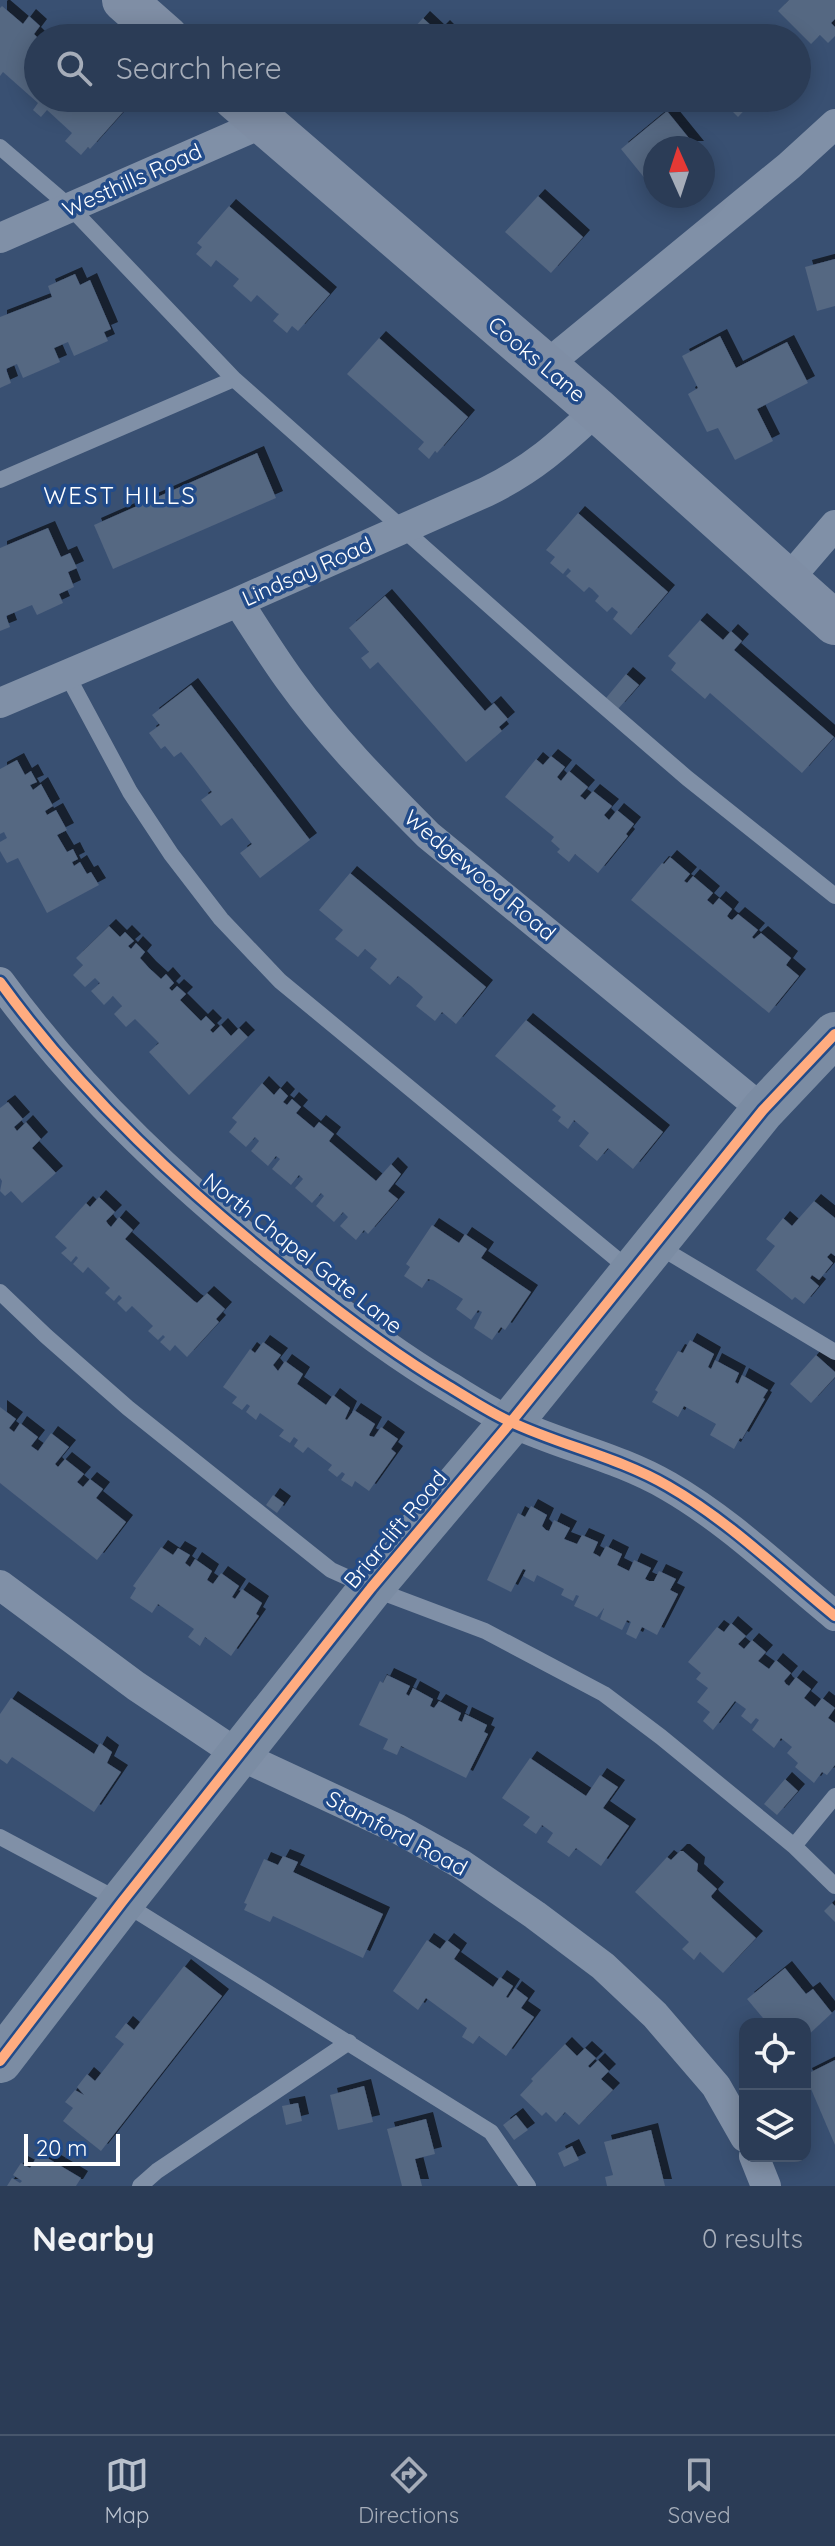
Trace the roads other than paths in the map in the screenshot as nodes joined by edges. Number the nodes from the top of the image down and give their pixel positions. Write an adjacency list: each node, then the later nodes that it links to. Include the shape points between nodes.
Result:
1 (124, 0): 2 (main road)
2 (151, 24)
3 (245, 112): 7 (street, Westhills Road)
4 (251, 112): 9 (main road, Cooks Lane)
5 (835, 124): 9 (street)
6 (0, 147): 7 (lane)
7 (70, 207): 8 (street, Westhills Road); 10 (lane)
8 (0, 238)
9 (544, 367): 11 (main road, Cooks Lane)
10 (234, 379): 12 (lane); 14 (lane)
11 (597, 410): 14 (street, Lindsay Road, via 550,454 514,478); 15 (main road, Cooks Lane)
12 (0, 480)
13 (835, 525): 15 (street)
14 (404, 528): 16 (street, Lindsay Road); 20 (lane, via 676,768)
15 (786, 582): 17 (main road, Cooks Lane)
16 (238, 602): 18 (street, Lindsay Road); 23 (street, Wedgewood Road, via 289,680 428,835)
17 (835, 623)
18 (66, 673): 19 (street, Lindsay Road); 24 (lane, via 130,792 171,854 280,981)
19 (0, 703)
20 (835, 896)
21 (0, 982): 27 (street, North Chapel Gate Lane, via 31,1025 167,1170 358,1327)
22 (835, 1034): 23 (street, Briarclift Road)
23 (763, 1110): 24 (street, Briarclift Road)
24 (643, 1257): 26 (lane); 27 (street, Briarclift Road)
25 (0, 1292): 29 (lane, via 128,1408 273,1526 331,1570)
26 (835, 1352)
27 (511, 1422): 29 (street, Briarclift Road); 30 (street, North Chapel Gate Lane, via 668,1486 713,1515)
28 (0, 1585): 31 (street, Stamford Road)
29 (371, 1588): 31 (street, Briarclift Road); 34 (lane, via 485,1631 604,1694)
30 (835, 1616)
31 (239, 1755): 36 (street, Briarclift Road); 39 (street, Stamford Road, via 461,1864 603,1966 687,2049)
32 (835, 1796): 34 (lane)
33 (0, 1837): 36 (lane)
34 (794, 1846): 35 (lane)
35 (835, 1886)
36 (122, 1902): 37 (lane); 38 (street, Briarclift Road)
37 (349, 2042): 41 (lane); 42 (lane, via 491,2132)
38 (0, 2061)
39 (739, 2126)
40 (756, 2162): 43 (street)
41 (140, 2186)
42 (528, 2186)
43 (766, 2186)

